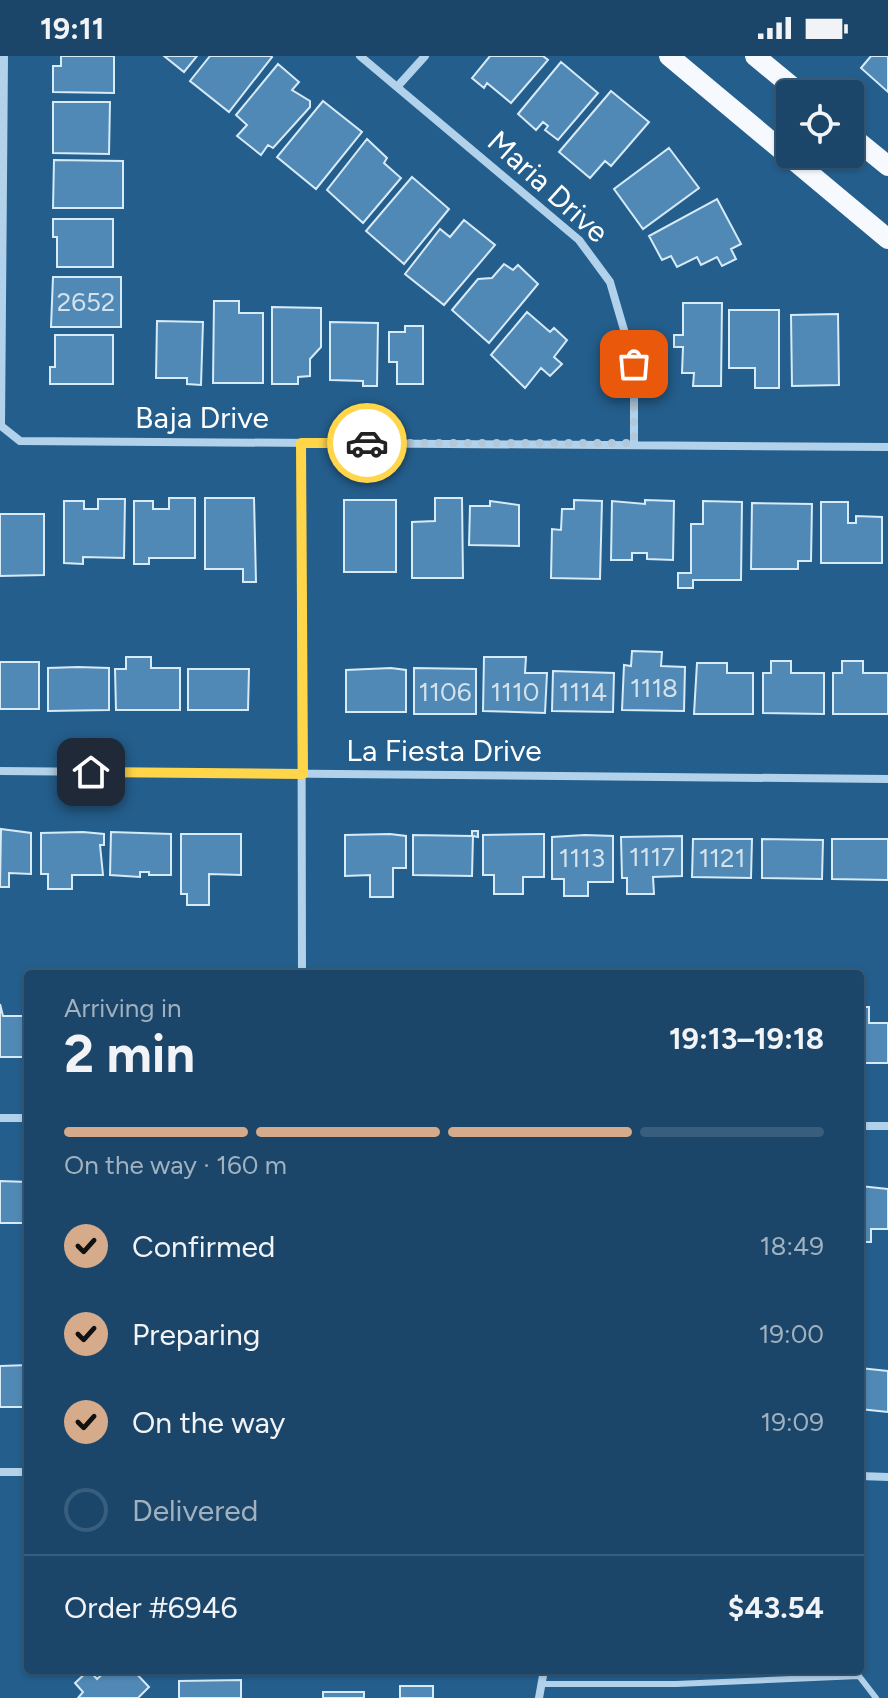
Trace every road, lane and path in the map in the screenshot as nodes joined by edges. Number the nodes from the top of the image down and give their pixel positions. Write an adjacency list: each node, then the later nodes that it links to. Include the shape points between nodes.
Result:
1 (4, 56): 11 (street)
2 (360, 56): 7 (street, Maria Drive)
3 (425, 56): 7 (street)
4 (669, 56): 10 (main road)
5 (755, 56): 6 (main road)
6 (784, 80)
7 (397, 87): 13 (street, Maria Drive, via 579,240 610,282 634,364)
8 (864, 146): 9 (main road)
9 (888, 166)
10 (888, 239)
11 (1, 426): 12 (street, Baja Drive, via 20,441)
12 (301, 443): 13 (street, Baja Drive); 16 (street)
13 (634, 443): 14 (street, Baja Drive)
14 (888, 447)
15 (0, 771): 16 (street, La Fiesta Drive)
16 (303, 774): 17 (street, La Fiesta Drive); 18 (street)
17 (888, 779)
18 (302, 970)
19 (0, 1118): 20 (street)
20 (24, 1118)
21 (864, 1126): 22 (street)
22 (888, 1126)
23 (0, 1472): 24 (street)
24 (24, 1472)
25 (864, 1476): 26 (street)
26 (888, 1477)
27 (543, 1674): 28 (street)
28 (542, 1684): 29 (street); 30 (lane, via 859,1676)
29 (539, 1698)
30 (876, 1698)

